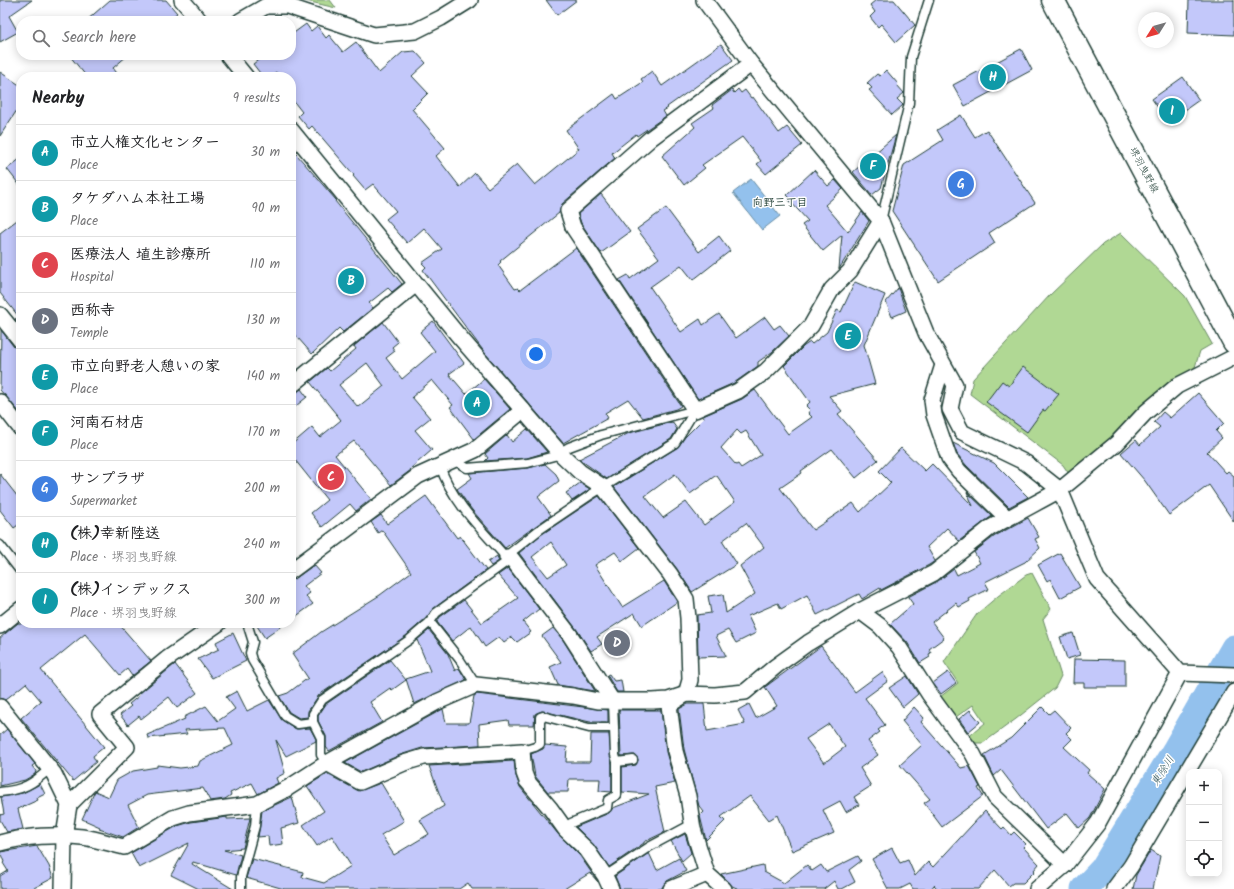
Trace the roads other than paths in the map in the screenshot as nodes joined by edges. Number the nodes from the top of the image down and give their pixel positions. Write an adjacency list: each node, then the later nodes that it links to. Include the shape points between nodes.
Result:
1 (182, 0): 6 (street)
2 (470, 0): 7 (street, via 416,30 374,35 287,6 266,6)
3 (704, 0): 9 (street)
4 (929, 0): 12 (lane, via 911,57 909,103)
5 (1053, 0): 16 (main road, 堺羽曳野線)
6 (196, 16)
7 (249, 16)
8 (232, 60): 10 (street)
9 (751, 64): 12 (street); 22 (street, via 651,138 568,211 573,227)
10 (242, 72)
11 (296, 136): 13 (street)
12 (881, 221): 18 (street, via 926,333); 22 (street, via 850,271 832,289 811,326 760,375 738,391)
13 (416, 284): 19 (street); 21 (street)
14 (0, 316): 15 (street)
15 (16, 336)
16 (1234, 342)
17 (1234, 357): 28 (street, via 1178,386 1146,412 1117,443)
18 (943, 365): 28 (street, via 955,385 950,409 962,432 1026,463); 29 (street, via 932,400 934,415 949,458)
19 (296, 382)
20 (0, 402): 23 (street)
21 (523, 410): 24 (street); 25 (street, via 475,450)
22 (695, 410): 24 (lane, via 601,435); 27 (lane, via 675,444)
23 (16, 423)
24 (560, 453): 25 (lane, via 522,464 467,468); 27 (street, via 580,472)
25 (454, 460): 26 (street)
26 (440, 466): 31 (lane, via 446,484 456,498 474,522); 33 (street, via 418,476)
27 (603, 487): 31 (lane, via 523,542); 44 (street, via 686,598 690,680)
28 (1060, 490): 29 (street); 40 (street, via 1097,579)
29 (1007, 518): 34 (street, via 990,528 934,573)
30 (0, 545): 32 (lane)
31 (507, 557): 36 (lane, via 505,563 436,614); 45 (street, via 512,559 570,635)
32 (16, 566)
33 (296, 567)
34 (860, 611): 44 (street, via 782,662 745,692 728,695); 61 (street, via 880,626 899,647 929,694 973,754 995,796)
35 (16, 613): 37 (street)
36 (430, 622): 42 (lane); 47 (lane, via 409,640 322,700 313,714)
37 (0, 626)
38 (212, 628): 56 (street, via 167,659 100,714 127,747)
39 (249, 628): 47 (lane, via 254,642 250,653 252,660 285,716 298,724)
40 (1180, 673): 41 (street); 61 (street, via 1098,823)
41 (1234, 675)
42 (476, 685): 45 (street); 52 (street, via 437,702)
43 (1234, 692): 69 (street, via 1131,866)
44 (686, 694): 45 (street, via 668,700); 57 (street, via 669,705 675,751 688,796)
45 (613, 702): 48 (lane)
46 (0, 707): 53 (street)
47 (313, 722): 52 (lane, via 321,738 321,756)
48 (614, 728): 49 (lane, via 589,728 543,716 540,718 540,744); 51 (lane)
49 (522, 751): 52 (street, via 424,757 360,782); 58 (street, via 527,781)
50 (633, 760): 51 (lane)
51 (617, 762): 58 (lane, via 617,795 608,800 607,808 571,823)
52 (328, 763): 55 (street)
53 (49, 769): 54 (lane, via 25,788); 56 (street)
54 (0, 792)
55 (257, 804): 59 (street, via 188,813 173,818 124,847 82,837); 65 (lane, via 255,826 241,877)
56 (69, 805): 59 (street)
57 (692, 824): 62 (street); 63 (lane, via 649,847)
58 (565, 829): 63 (street, via 587,850)
59 (64, 836): 60 (street); 64 (street)
60 (0, 843)
61 (1065, 865): 68 (street)
62 (707, 874): 66 (street); 67 (street)
63 (608, 882)
64 (63, 889)
65 (241, 889)
66 (671, 889)
67 (724, 889)
68 (1037, 889)
69 (1114, 889)

